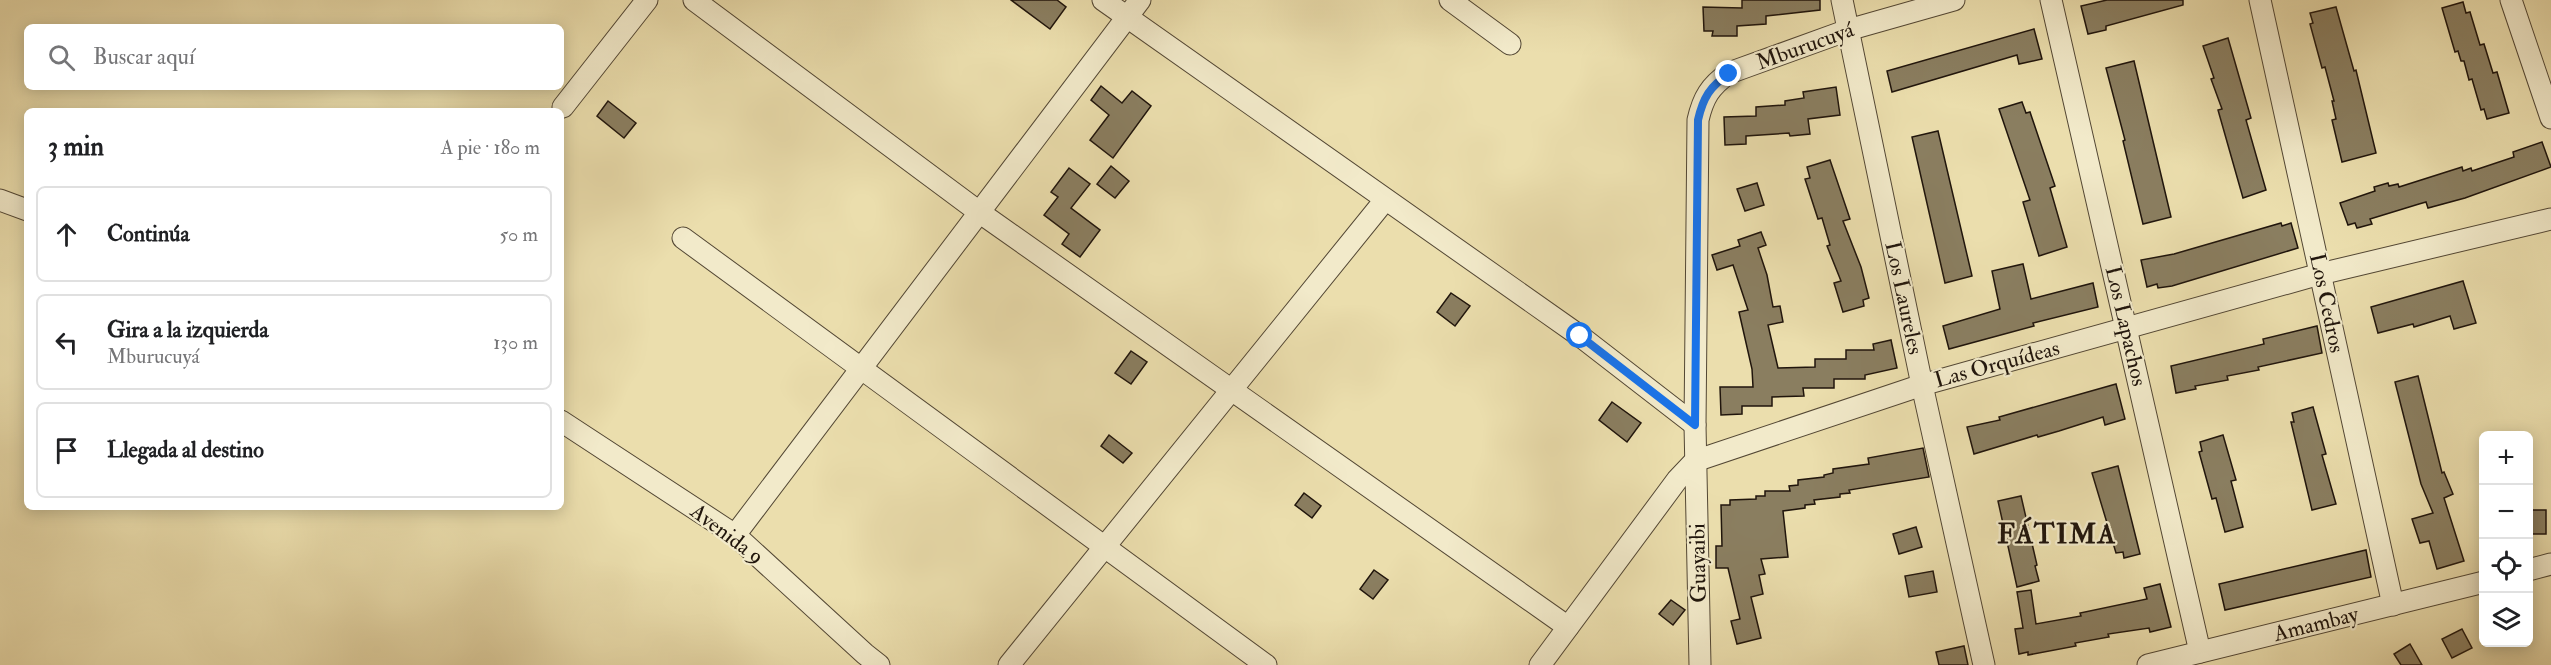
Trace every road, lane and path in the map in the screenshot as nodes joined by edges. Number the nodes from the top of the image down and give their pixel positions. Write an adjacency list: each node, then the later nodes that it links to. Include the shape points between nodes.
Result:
1 (647, 0): 14 (street)
2 (694, 0): 19 (street)
3 (1103, 0): 11 (street)
4 (1140, 0): 11 (street)
5 (1450, 0): 13 (street)
6 (1842, 0): 12 (street, Los Laureles)
7 (1954, 0): 12 (street, Mburucuyá)
8 (2051, 0): 23 (street, Los Lapachos)
9 (2260, 0): 22 (street, Los Cedros)
10 (2511, 0): 15 (street)
11 (1127, 17): 17 (street); 19 (street)
12 (1848, 30): 25 (street, Los Laureles); 28 (street, Mburucuyá, via 1729,74 1713,84 1702,101 1698,120)
13 (1510, 44)
14 (563, 107)
15 (2551, 118)
16 (0, 200): 18 (street)
17 (1385, 200): 26 (street); 28 (street, via 1580,336)
18 (24, 209)
19 (979, 212): 24 (street); 26 (street)
20 (2551, 219): 22 (street, Las Orquídeas)
21 (683, 238): 24 (street)
22 (2320, 274): 23 (street, Las Orquídeas); 35 (street, Los Cedros)
23 (2127, 329): 25 (street, Las Orquídeas); 37 (street, Los Lapachos)
24 (861, 368): 30 (street); 31 (street)
25 (1922, 385): 29 (street, Las Orquídeas); 43 (street, Los Laureles)
26 (1231, 390): 31 (street); 36 (street)
27 (564, 423): 30 (street, Avenida 9)
28 (1695, 425): 29 (street, Mburucuyá)
29 (1695, 461): 36 (street, Las Orquídeas); 42 (street, Guayaibi)
30 (735, 535): 38 (street, Avenida 9)
31 (1104, 547): 39 (street); 40 (street)
32 (2551, 564): 33 (street)
33 (2533, 569)
34 (2479, 583): 35 (street, Amambay)
35 (2394, 605): 37 (street, Amambay)
36 (1568, 627): 41 (street, Las Orquídeas)
37 (2200, 652): 44 (street, Amambay)
38 (879, 665)
39 (1009, 665)
40 (1266, 665)
41 (1540, 665)
42 (1700, 665)
43 (1984, 665)
44 (2148, 665)

